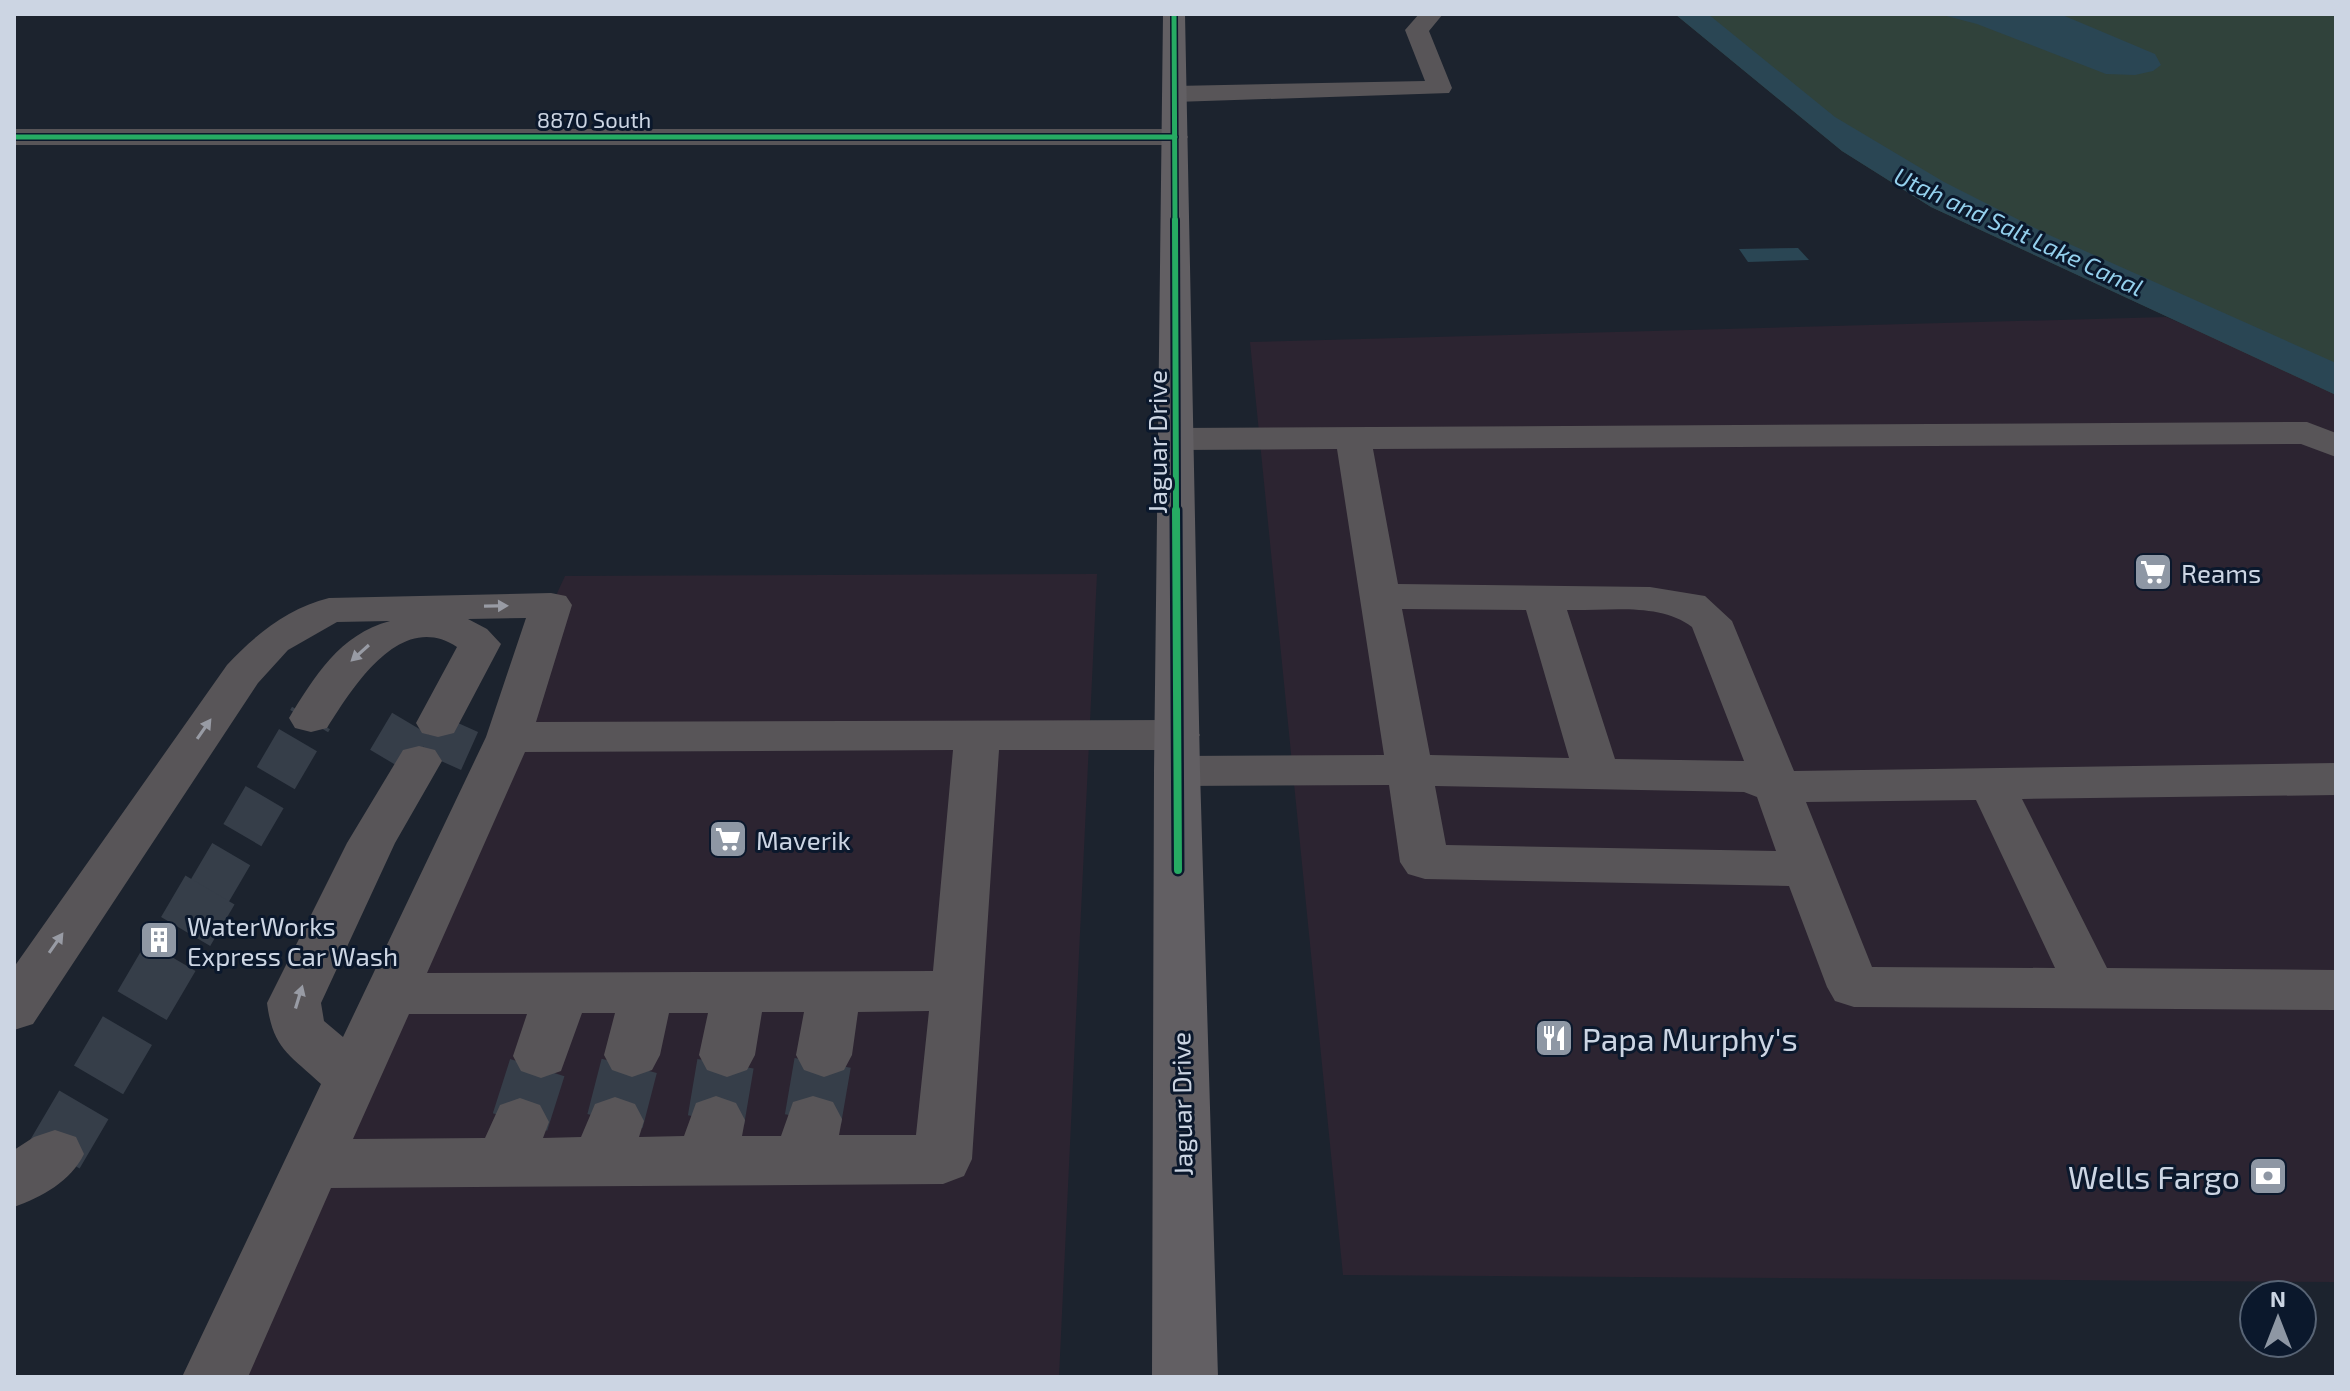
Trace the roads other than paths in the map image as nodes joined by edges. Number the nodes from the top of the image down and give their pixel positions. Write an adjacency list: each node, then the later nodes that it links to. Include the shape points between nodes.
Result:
1 (1174, 14): 3 (main road, Jaguar Drive)
2 (1432, 14): 3 (street, via 1417,30 1440,88)
3 (1175, 94): 5 (main road, Jaguar Drive)
4 (14, 137): 5 (street, 8870 South)
5 (1175, 137): 6 (main road, Jaguar Drive)
6 (1176, 439): 7 (street); 14 (main road, Jaguar Drive)
7 (1353, 439): 8 (street, via 2307,433); 9 (street)
8 (2336, 446)
9 (1380, 596): 10 (street); 15 (street)
10 (1543, 598): 16 (street); 19 (street, via 1650,599 1690,605 1711,621)
11 (311, 718): 34 (street, one-way to 11, via 298,1030 294,1003 371,843 480,644 460,628 389,632 335,678)
12 (977, 735): 13 (street); 14 (street); 23 (street)
13 (509, 737): 28 (street); 29 (street, one-way to 13, via 242,674 273,641 318,616 329,610 551,605)
14 (1177, 753): 15 (street); 37 (main road, Jaguar Drive)
15 (1409, 770): 16 (street); 20 (street, via 1425,862)
16 (1597, 774): 19 (street, via 1748,777)
17 (2336, 779): 18 (street)
18 (1991, 783): 19 (street); 21 (street)
19 (1777, 787): 20 (street)
20 (1807, 869): 21 (street, via 1854,987)
21 (2091, 989): 22 (street)
22 (2336, 990)
23 (958, 991): 27 (street); 35 (street, via 943,1159 810,1139 512,1142)
24 (561, 993): 25 (street); 28 (street); 33 (street)
25 (647, 993): 26 (street); 30 (street)
26 (739, 993): 27 (street); 31 (street)
27 (834, 993): 32 (street)
28 (390, 994): 34 (street)
29 (14, 1009)
30 (632, 1055)
31 (727, 1055)
32 (824, 1055)
33 (541, 1056)
34 (352, 1078): 35 (street)
35 (312, 1164): 36 (street)
36 (215, 1377)
37 (1185, 1377)

